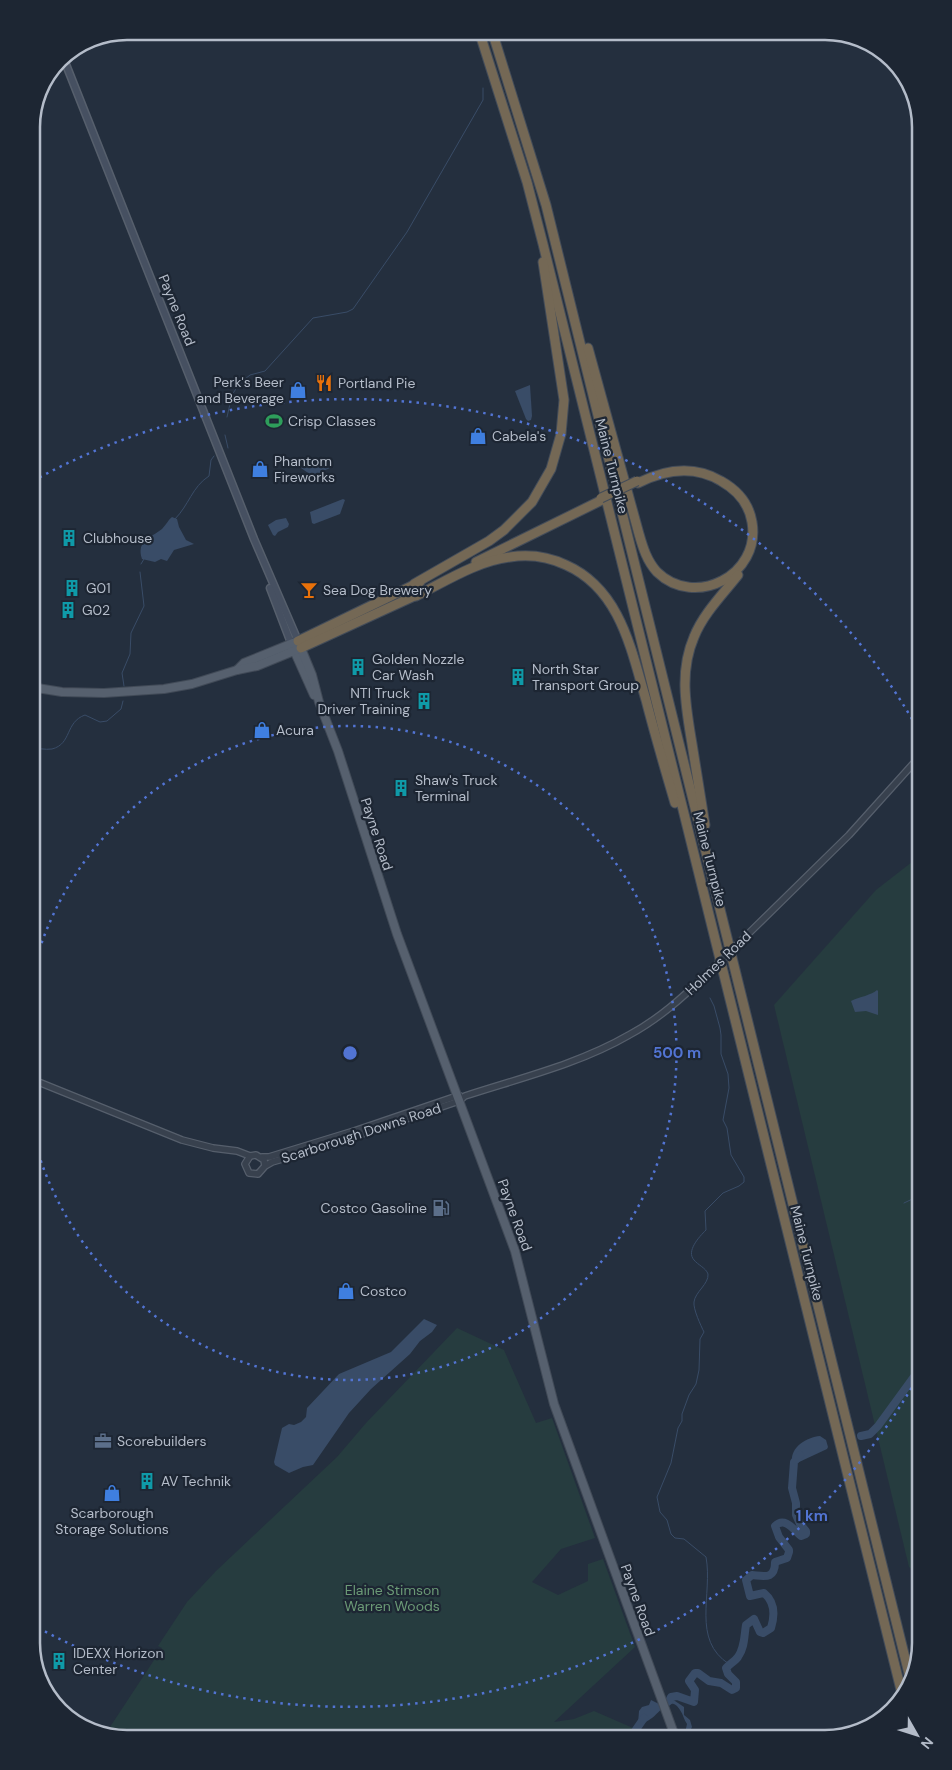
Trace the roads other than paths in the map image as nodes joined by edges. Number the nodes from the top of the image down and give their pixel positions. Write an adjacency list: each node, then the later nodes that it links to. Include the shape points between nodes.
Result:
1 (482, 40): 4 (highway, Maine Turnpike)
2 (495, 40): 5 (highway, Maine Turnpike, via 546,205)
3 (66, 66): 10 (main road, Payne Road)
4 (535, 213): 8 (highway, via 563,391 563,417 557,451 538,494 512,524); 14 (highway, Maine Turnpike)
5 (574, 317): 6 (highway, via 582,328 650,564 666,578 684,587 695,588 715,585 741,567 750,548 753,528 748,508 735,491 714,476 689,470 668,471); 13 (highway, Maine Turnpike)
6 (638, 482): 7 (highway, bridge); 13 (highway, via 657,472 677,468 708,472 727,481 742,495 755,523 749,559 699,626 690,645 686,666 686,706)
7 (602, 499): 8 (highway); 9 (highway, via 488,555)
8 (414, 584): 10 (highway)
9 (416, 596): 10 (highway); 14 (highway, via 470,569 521,556 561,562 596,585 615,610 629,643 686,842)
10 (296, 646): 11 (main road, via 192,684 133,692 86,693); 16 (main road, Payne Road, via 312,675 396,934)
11 (40, 688)
12 (912, 764): 16 (street, Holmes Road, bridge, via 846,838 667,1010 606,1047)
13 (713, 877): 22 (highway, Maine Turnpike)
14 (708, 906): 23 (highway, Maine Turnpike)
15 (40, 1083): 17 (street, via 182,1140)
16 (460, 1098): 19 (street, Scarborough Downs Road); 21 (street, Scarborough Downs Road); 24 (main road, Payne Road, via 515,1251 554,1404)
17 (229, 1151): 18 (street); 20 (street)
18 (250, 1156): 19 (street); 20 (street)
19 (262, 1157): 21 (street)
20 (246, 1161): 21 (street, via 245,1167 252,1174 258,1174)
21 (264, 1166)
22 (908, 1667)
23 (900, 1686)
24 (673, 1730)

